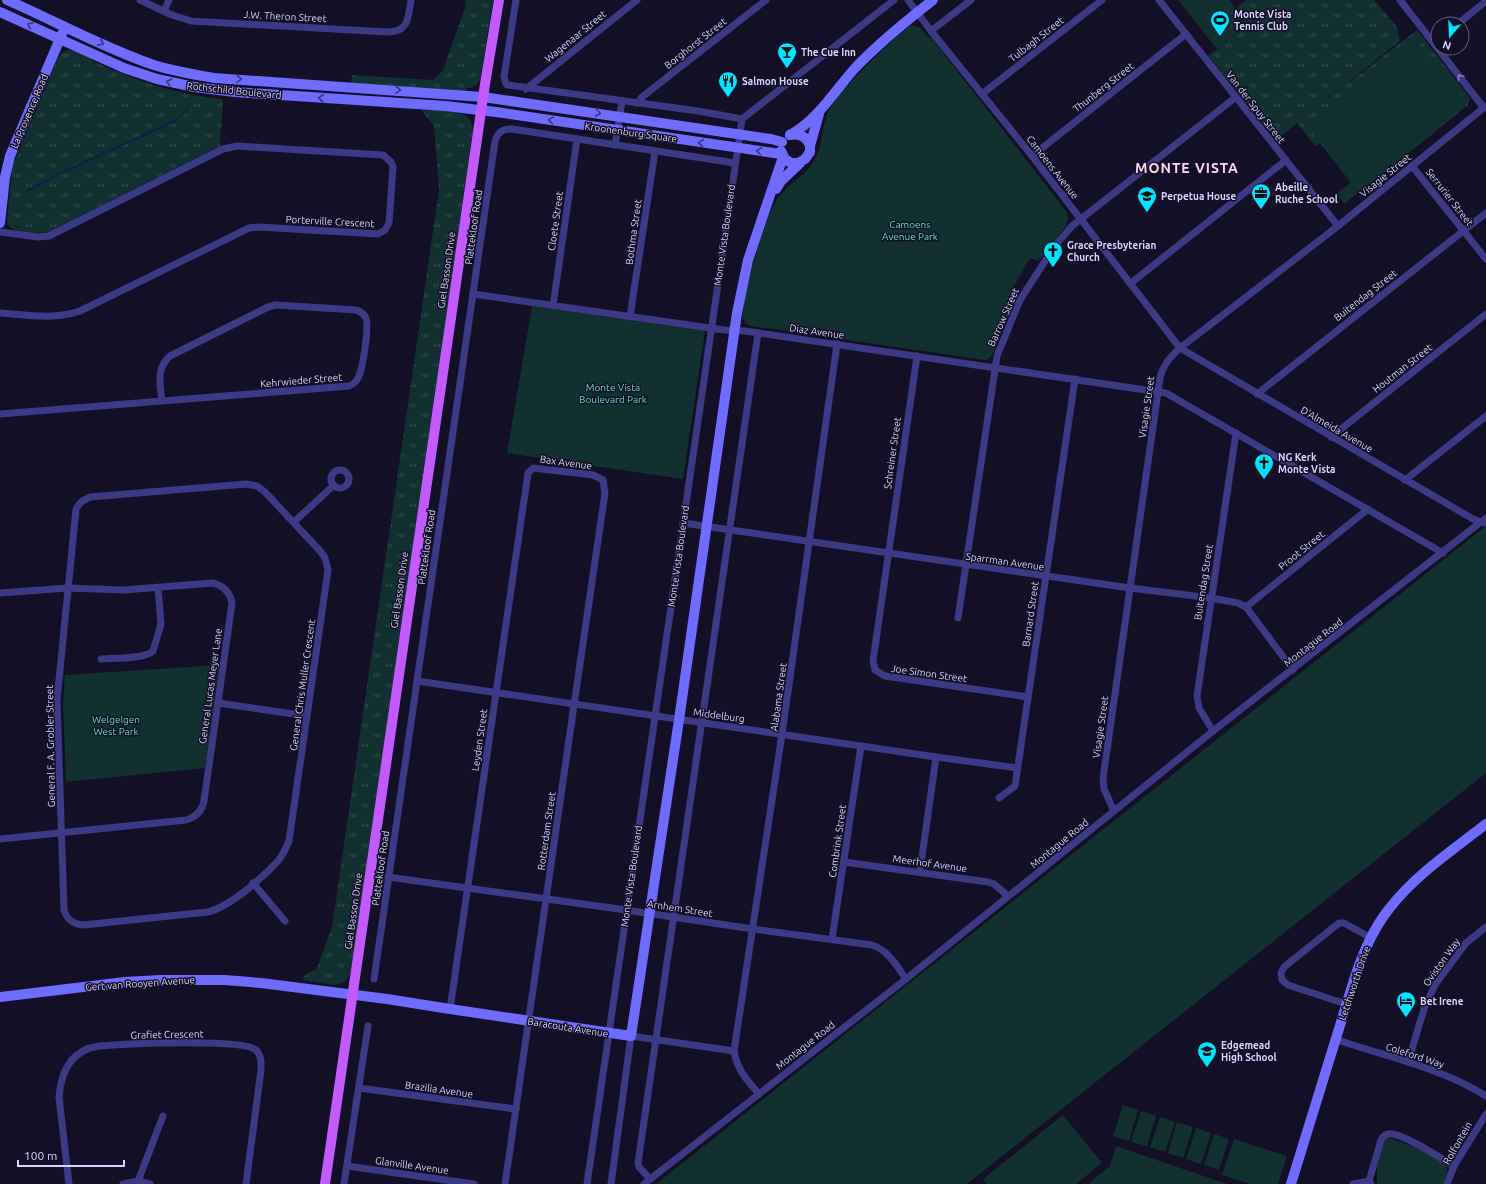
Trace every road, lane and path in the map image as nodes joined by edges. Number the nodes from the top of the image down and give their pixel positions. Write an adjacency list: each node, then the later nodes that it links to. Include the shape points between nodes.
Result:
1 (7, 0): 21 (street, Rothschild Boulevard)
2 (140, 0): 17 (street, J.W. Theron Street)
3 (169, 0): 17 (street)
4 (411, 0): 17 (street, J.W. Theron Street, via 405,25 394,32 191,21)
5 (499, 0): 29 (main road, Giel Basson Drive)
6 (516, 0): 27 (street, via 504,77 506,84)
7 (637, 0): 27 (street, Wagenaar Street)
8 (766, 0): 32 (street, Borghorst Street)
9 (894, 0): 37 (street)
10 (908, 0): 19 (street, Camoens Avenue)
11 (933, 0): 19 (street)
12 (971, 0): 22 (street)
13 (1102, 0): 28 (street, Tulbagh Street)
14 (1159, 0): 23 (street, Van der Spuy Street)
15 (1400, 0): 24 (street)
16 (1486, 1): 20 (street)
17 (164, 11)
18 (0, 12): 25 (street, Rothschild Boulevard, one-way to 18)
19 (917, 12): 22 (street, Camoens Avenue); 35 (street, via 872,50)
20 (1468, 16)
21 (66, 26): 25 (street, La Provence Road); 29 (street, Rothschild Boulevard, one-way to 29, via 145,61 195,75)
22 (931, 31): 28 (street, Camoens Avenue)
23 (1186, 34): 30 (street, Van der Spuy Street); 49 (street, Thunberg Street)
24 (1430, 34)
25 (60, 38): 34 (street, Rothschild Boulevard, one-way to 25, via 194,87 124,68); 57 (street, La Provence Road, via 10,156)
26 (1447, 56): 33 (street, one-way to 26)
27 (526, 89): 31 (street)
28 (982, 94): 49 (street, Camoens Avenue)
29 (483, 97): 34 (main road, Giel Basson Drive); 36 (street, Kroonenburg Square, one-way to 36)
30 (1236, 97): 50 (street, Van der Spuy Street); 56 (street, Barrow Street)
31 (622, 102): 32 (street); 36 (street)
32 (637, 103): 37 (street)
33 (1485, 107): 53 (street, Visagie Street)
34 (481, 110): 39 (street, Kroonenburg Square, one-way to 34); 143 (main road, Giel Basson Drive)
35 (820, 111): 41 (street, via 804,127); 45 (street)
36 (619, 116): 39 (street); 40 (street, Kroonenburg Square)
37 (742, 119): 40 (street, Monte Vista Boulevard)
38 (512, 129): 42 (street, Kroonenburg Square); 63 (street, Plattekloof Road, via 500,131 495,141)
39 (617, 131): 44 (street); 46 (street, Kroonenburg Square, one-way to 39)
40 (739, 135): 43 (street, Kroonenburg Square, via 770,138); 46 (street, Monte Vista Boulevard)
41 (790, 135): 43 (street); 45 (street, via 803,136)
42 (577, 139): 44 (street, Kroonenburg Square); 64 (street, Cloete Street)
43 (782, 142): 48 (street)
44 (615, 145): 47 (street, Kroonenburg Square)
45 (810, 146): 52 (street, via 808,156)
46 (737, 148): 48 (street, Kroonenburg Square, one-way to 46); 51 (street, Monte Vista Boulevard)
47 (655, 151): 51 (street, Kroonenburg Square); 67 (street, Bothma Street)
48 (782, 155): 52 (street, via 790,162); 54 (street)
49 (1032, 156): 56 (street, Camoens Avenue)
50 (1286, 160): 58 (street, Van der Spuy Street); 62 (street)
51 (735, 163): 68 (street, Monte Vista Boulevard)
52 (800, 163): 54 (street, via 782,181)
53 (1412, 166): 58 (street, Visagie Street); 59 (street, Serrurier Street)
54 (769, 201): 69 (street, via 748,260)
55 (1486, 213): 59 (street, Buitendag Street)
56 (1081, 219): 62 (street, Camoens Avenue); 74 (street, Barrow Street, via 1054,247 1020,300 997,356)
57 (0, 223)
58 (1338, 226): 72 (street, Visagie Street)
59 (1464, 230): 61 (street, Serrurier Street); 77 (street, Buitendag Street)
60 (0, 232): 65 (street, Porterville Crescent, via 49,236 230,147 383,155 393,167 389,223 385,230 378,234 249,228 80,311 51,317)
61 (1486, 259)
62 (1131, 283): 72 (street, Camoens Avenue)
63 (473, 294): 64 (street, Diaz Avenue); 107 (street, Plattekloof Road)
64 (553, 306): 67 (street, Diaz Avenue)
65 (0, 313)
66 (1486, 314): 82 (street, Houtman Street)
67 (630, 317): 68 (street, Diaz Avenue)
68 (711, 328): 69 (street, Diaz Avenue); 90 (street, Monte Vista Boulevard)
69 (734, 330): 70 (street, Diaz Avenue); 91 (street)
70 (758, 333): 71 (street, Diaz Avenue); 92 (street)
71 (837, 344): 73 (street, Diaz Avenue); 93 (street, Alabama Street)
72 (1180, 348): 76 (street, Visagie Street, via 1164,365); 77 (street, D'Almeida Avenue)
73 (916, 356): 74 (street, Diaz Avenue); 94 (street, Schreiner Street)
74 (995, 368): 75 (street, Diaz Avenue); 96 (street, Barrow Street)
75 (1075, 379): 76 (street, Diaz Avenue); 97 (street, Barnard Street)
76 (1158, 391): 81 (street, via 1166,393); 100 (street, Visagie Street)
77 (1257, 394): 82 (street, D'Almeida Avenue)
78 (162, 400): 78 (street, Kehrwieder Street, via 161,368 170,356 268,307 276,305 357,310 366,319 362,368 358,379 349,386); 79 (street, Kehrwieder Street)
79 (0, 414)
80 (1486, 416): 85 (street)
81 (1236, 433): 87 (street); 102 (street, Buitendag Street)
82 (1331, 437): 85 (street, D'Almeida Avenue)
83 (528, 473): 84 (street, Bax Avenue, via 533,468 592,475); 108 (street, Leyden Street)
84 (604, 480): 111 (street, Rotterdam Street, via 605,493)
85 (1405, 480): 89 (street, D'Almeida Avenue, via 1474,519)
86 (334, 485): 88 (street)
87 (1368, 509): 95 (street); 103 (street, Proot Street)
88 (294, 522): 98 (street, General Chris Muller Crescent, via 265,492 257,486 246,484 90,497 78,505 74,514); 112 (street, General Chris Muller Crescent, via 325,558 328,570)
89 (1484, 522): 95 (street, Montague Road)
90 (683, 524): 91 (street, Sparrman Avenue); 113 (street, Monte Vista Boulevard)
91 (706, 526): 92 (street, Sparrman Avenue); 114 (street)
92 (730, 530): 93 (street, Sparrman Avenue); 115 (street)
93 (809, 542): 94 (street, Sparrman Avenue); 117 (street, Alabama Street)
94 (887, 553): 96 (street, Sparrman Avenue); 109 (street, Joe Simon Street, via 873,661 875,670 885,676)
95 (1443, 553): 106 (street, Montague Road)
96 (966, 565): 97 (street, Sparrman Avenue); 104 (street, Barrow Street)
97 (1045, 576): 100 (street, Sparrman Avenue); 109 (street, Barnard Street)
98 (68, 588): 99 (street, General Lucas Meyer Lane); 101 (street, General Lucas Meyer Lane); 124 (street, General F. A. Grobler Street, via 57,700)
99 (158, 588): 105 (street, via 161,624 151,654); 110 (street, General Lucas Meyer Lane, via 213,583 224,587 230,594 232,608)
100 (1130, 588): 102 (street, Sparrman Avenue); 122 (street, Visagie Street, via 1103,778 1104,789)
101 (0, 593)
102 (1211, 598): 103 (street, Sparrman Avenue); 116 (street, Buitendag Street, via 1197,696 1199,708)
103 (1246, 607): 106 (street)
104 (958, 618)
105 (101, 659)
106 (1293, 670): 116 (street, Montague Road)
107 (417, 681): 108 (street, Middelburg); 128 (street, Plattekloof Road)
108 (496, 693): 111 (street, Middelburg); 130 (street, Leyden Street)
109 (1028, 697): 120 (street, Barnard Street)
110 (218, 703): 112 (street); 124 (street, General Lucas Meyer Lane, via 203,806 195,816 186,820)
111 (574, 705): 113 (street, Middelburg); 132 (street, Rotterdam Street)
112 (307, 716): 129 (street, General Chris Muller Crescent, via 289,841 279,860)
113 (655, 716): 114 (street, Middelburg); 133 (street, Monte Vista Boulevard)
114 (679, 720): 115 (street, Middelburg); 134 (street)
115 (702, 723): 117 (street, Middelburg); 135 (street)
116 (1213, 731): 122 (street, Montague Road)
117 (782, 734): 118 (street, Middelburg); 138 (street, Alabama Street)
118 (861, 746): 119 (street, Middelburg); 126 (street, Combrink Street)
119 (936, 757): 120 (street, Middelburg); 127 (street)
120 (1018, 768): 121 (street, Barnard Street, via 1015,786)
121 (999, 798)
122 (1114, 811): 131 (street, Montague Road)
123 (1486, 824): 139 (street, Letchworth Drive, via 1408,888 1388,910)
124 (62, 833): 125 (street, General Lucas Meyer Lane); 129 (street, General Chris Muller Crescent, via 64,910 68,919 77,924 208,912 226,905)
125 (0, 839)
126 (844, 862): 127 (street, Meerhof Avenue); 140 (street, Combrink Street)
127 (920, 871): 131 (street, Meerhof Avenue, via 988,882)
128 (388, 877): 130 (street, Arnhem Street); 141 (street, Plattekloof Road)
129 (253, 883): 136 (street)
130 (467, 888): 132 (street, Arnhem Street); 146 (street, Leyden Street)
131 (1008, 896): 142 (street, Montague Road)
132 (546, 898): 133 (street, Arnhem Street); 147 (street, Rotterdam Street)
133 (626, 910): 134 (street, Arnhem Street); 149 (street, Monte Vista Boulevard)
134 (650, 913): 135 (street, Arnhem Street); 150 (street)
135 (674, 917): 138 (street, Arnhem Street); 151 (street)
136 (285, 921)
137 (1486, 926): 154 (street, Oviston Way, via 1466,943 1435,985 1425,1006)
138 (753, 929): 140 (street, Arnhem Street); 153 (street, Alabama Street)
139 (1371, 938): 145 (street, Letchworth Drive); 145 (street, via 1344,923 1339,923 1281,971 1281,978 1288,985)
140 (832, 939): 142 (street, Arnhem Street, via 879,947 886,952)
141 (374, 979)
142 (906, 979): 156 (street, Montague Road)
143 (352, 995): 144 (street, Gert van Rooyen Avenue, via 261,983 191,979 125,982); 146 (street, Baracouta Avenue); 170 (main road, Giel Basson Drive)
144 (0, 997)
145 (1346, 1004): 152 (street, Letchworth Drive)
146 (450, 1009): 147 (street, Baracouta Avenue)
147 (530, 1021): 149 (street, Baracouta Avenue); 158 (street, Rotterdam Street)
148 (368, 1026): 155 (street)
149 (609, 1033): 150 (street, Baracouta Avenue); 174 (street, Monte Vista Boulevard)
150 (632, 1036): 151 (street, Baracouta Avenue); 175 (street)
151 (656, 1039): 153 (street, Baracouta Avenue); 164 (street, via 638,1163)
152 (1335, 1039): 154 (street, Coleford Way); 176 (street, Letchworth Drive)
153 (734, 1051): 156 (street, via 741,1072)
154 (1408, 1062): 157 (street, Coleford Way, via 1464,1083)
155 (359, 1088): 158 (street, Brazilia Avenue); 161 (street)
156 (759, 1094): 164 (street, Montague Road)
157 (1486, 1096)
158 (516, 1110): 173 (street, Rotterdam Street)
159 (1486, 1114): 162 (street, Rolfontein)
160 (163, 1116): 163 (street)
161 (347, 1166): 171 (street); 172 (street, Glanville Avenue)
162 (1454, 1166): 165 (street, via 1416,1143 1388,1134 1382,1138); 178 (street, Rolfontein)
163 (138, 1181): 167 (street); 168 (street)
164 (647, 1182)
165 (1370, 1182): 177 (street)
166 (69, 1184): 169 (street, Grafiet Crescent, via 59,1097 65,1071 74,1057 99,1046 199,1043 251,1047 260,1055 262,1062)
167 (123, 1184)
168 (150, 1184)
169 (246, 1184)
170 (325, 1184)
171 (344, 1184)
172 (474, 1184)
173 (505, 1184)
174 (587, 1184)
175 (611, 1184)
176 (1290, 1184)
177 (1353, 1184)
178 (1447, 1184)

